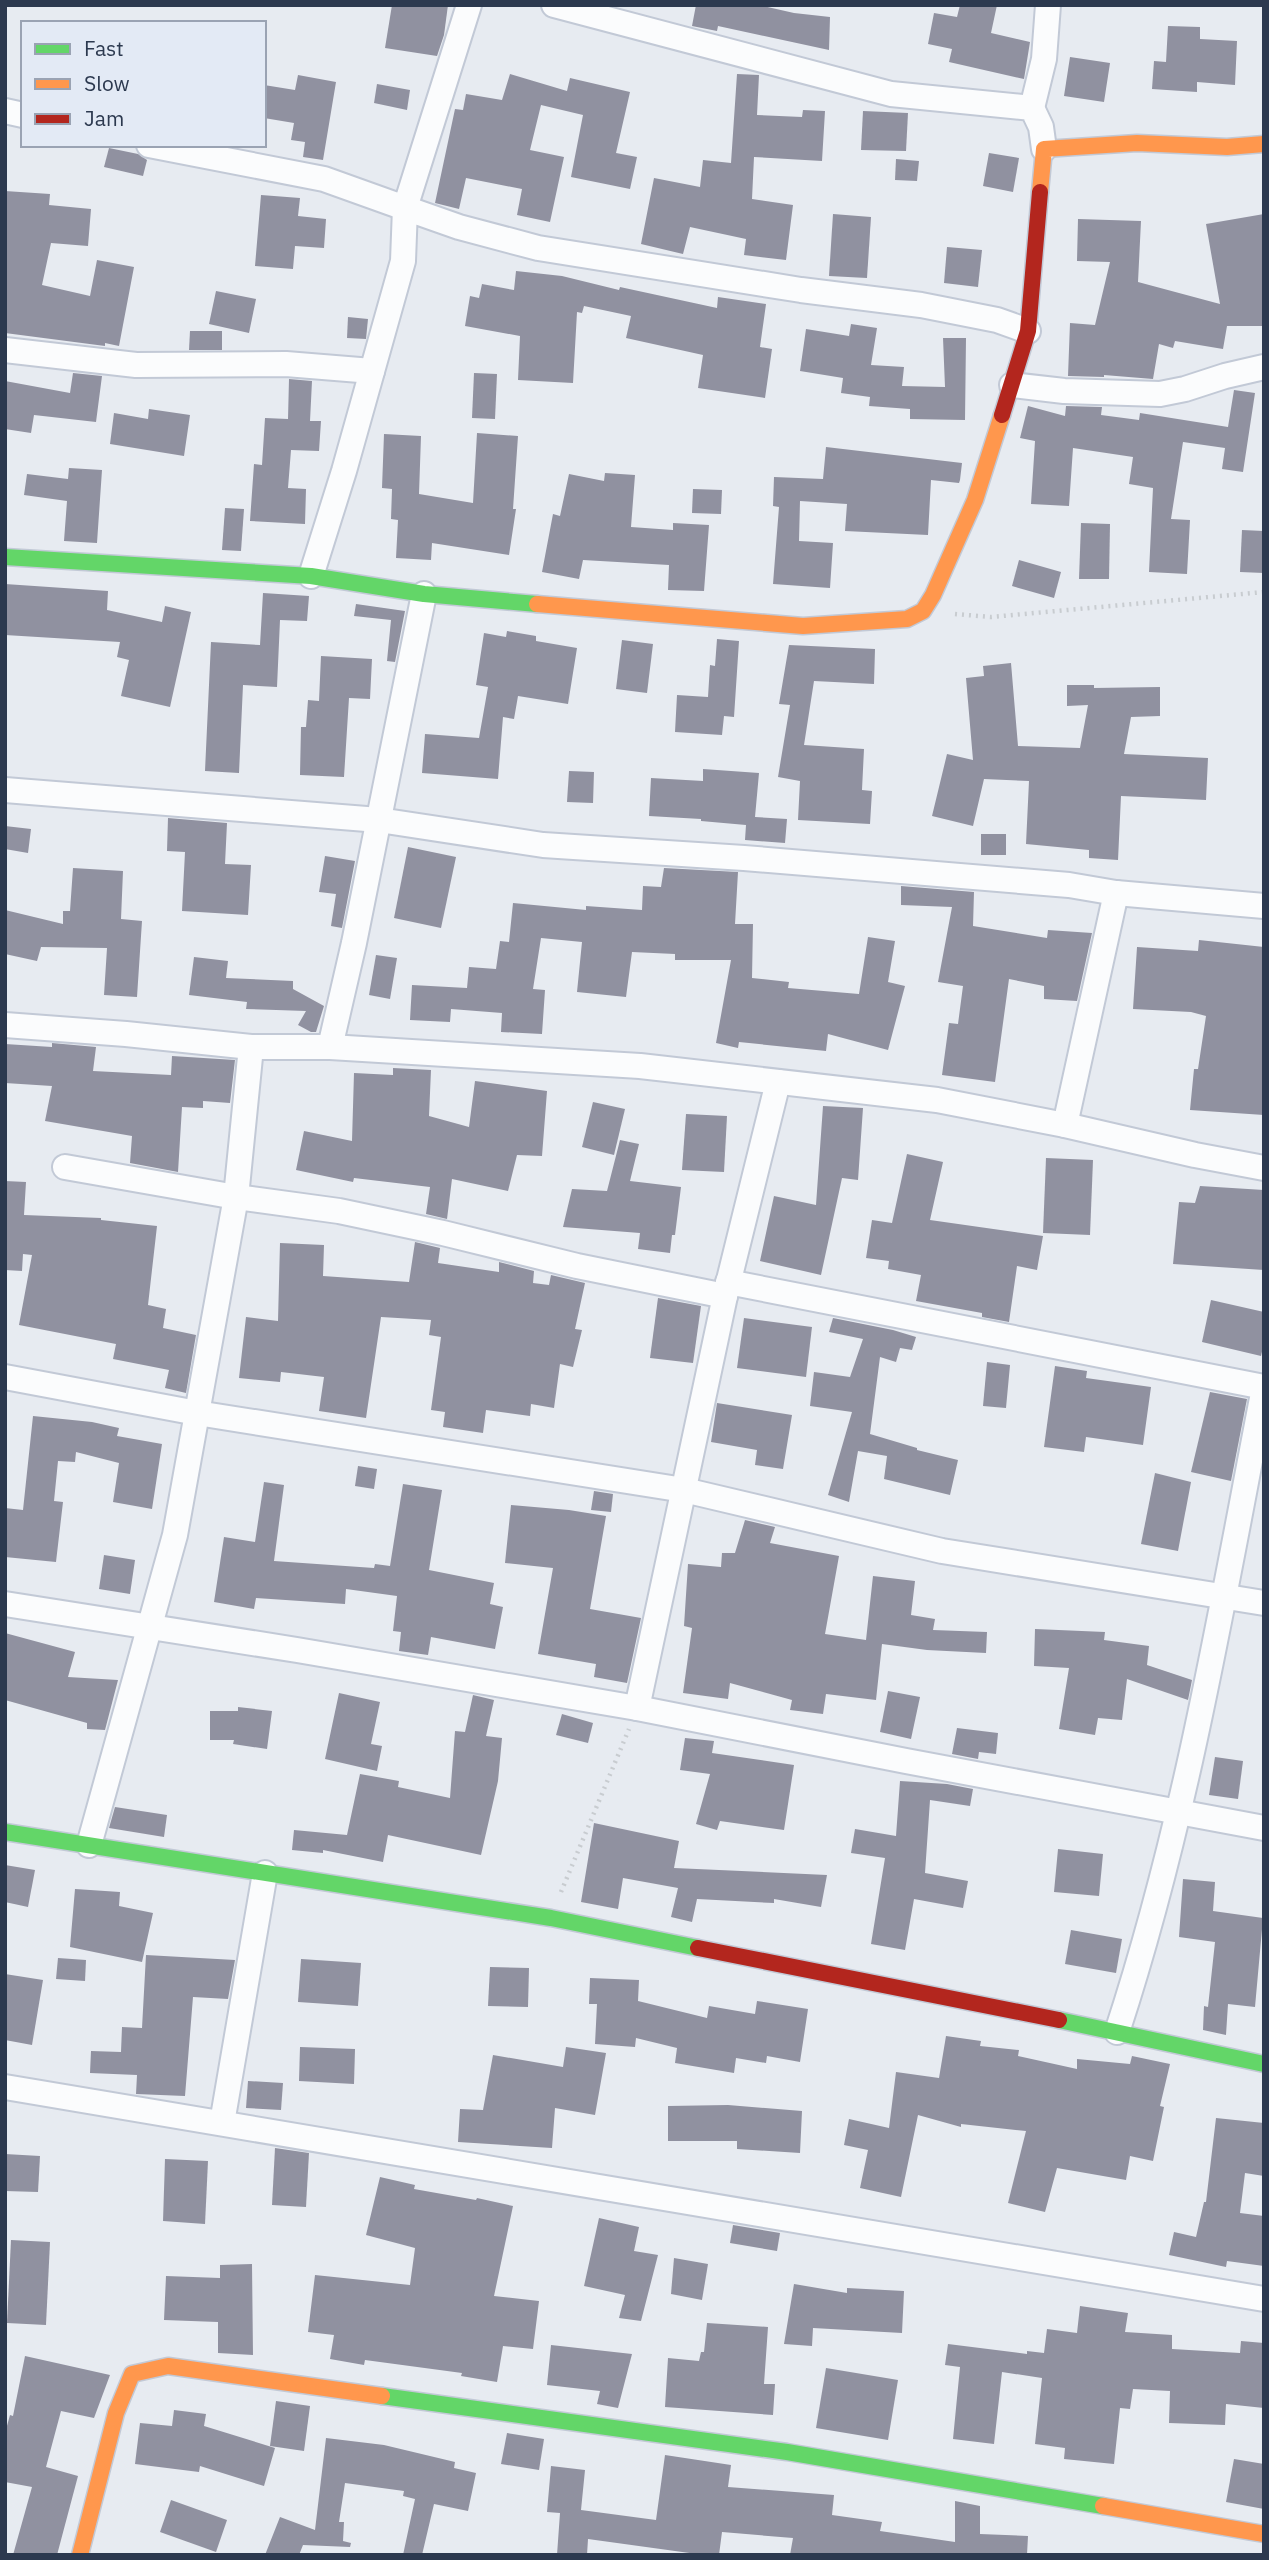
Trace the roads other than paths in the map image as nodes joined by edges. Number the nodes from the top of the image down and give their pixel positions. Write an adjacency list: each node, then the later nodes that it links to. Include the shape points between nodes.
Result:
1 (469, 5): 8 (street)
2 (554, 5): 4 (street, via 891,94)
3 (1048, 5): 4 (street, via 1044,58)
4 (1032, 108): 7 (street)
5 (1264, 145): 7 (street)
6 (159, 147): 8 (street, via 324,179)
7 (1044, 149): 9 (street)
8 (405, 208): 9 (street, via 538,248 921,305); 12 (street, via 403,261)
9 (1028, 331): 13 (street)
10 (5, 351): 12 (street, via 136,365 286,363)
11 (1264, 367): 13 (street, via 1160,394)
12 (372, 372): 15 (street)
13 (1012, 385): 16 (street, via 975,499 933,595 923,611 907,619 803,626)
14 (5, 557): 15 (street)
15 (311, 576): 16 (street)
16 (424, 594): 18 (street)
17 (5, 790): 18 (street)
18 (379, 820): 19 (street, via 543,845 1042,882); 23 (street)
19 (1116, 893): 20 (street); 25 (street)
20 (1264, 906)
21 (5, 1025): 22 (street)
22 (251, 1047): 23 (street); 28 (street)
23 (330, 1047): 24 (street, via 640,1066)
24 (778, 1082): 25 (street, via 937,1100); 29 (street)
25 (1065, 1125): 27 (street)
26 (65, 1167): 28 (street)
27 (1264, 1168)
28 (236, 1197): 29 (street, via 417,1227 577,1266); 32 (street)
29 (727, 1289): 31 (street); 33 (street)
30 (5, 1377): 32 (street)
31 (1264, 1388): 34 (street)
32 (197, 1413): 33 (street); 37 (street, via 175,1535)
33 (684, 1490): 34 (street, via 942,1551); 38 (street)
34 (1224, 1595): 35 (street); 39 (street)
35 (1264, 1603)
36 (5, 1604): 37 (street)
37 (150, 1626): 38 (street); 42 (street)
38 (637, 1708): 39 (street)
39 (1180, 1812): 40 (street); 44 (street)
40 (1264, 1828)
41 (5, 1832): 42 (street)
42 (89, 1845): 43 (street)
43 (265, 1873): 44 (street, via 551,1918); 47 (street)
44 (1117, 2032): 45 (street)
45 (1264, 2064)
46 (5, 2087): 47 (street)
47 (222, 2123): 48 (street)
48 (1264, 2299)
49 (1264, 2534): 50 (street, via 787,2452 168,2366 132,2374 116,2413)
50 (80, 2555)

